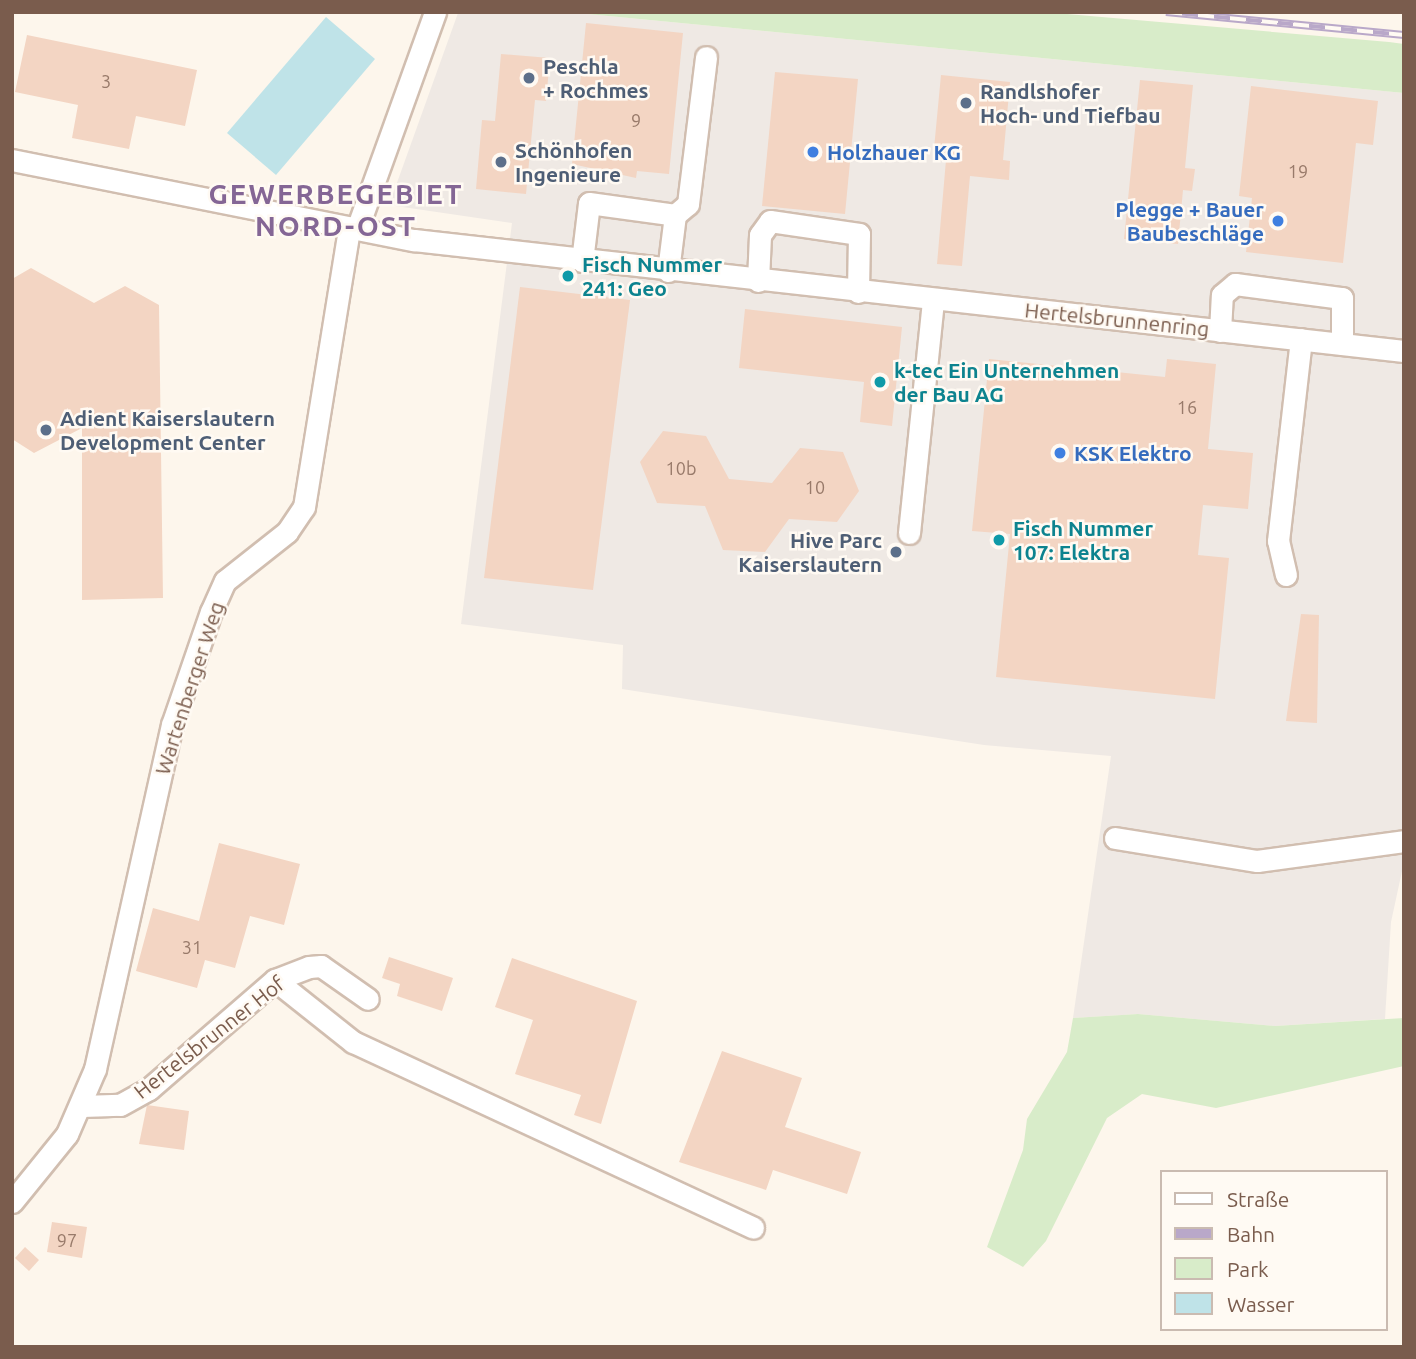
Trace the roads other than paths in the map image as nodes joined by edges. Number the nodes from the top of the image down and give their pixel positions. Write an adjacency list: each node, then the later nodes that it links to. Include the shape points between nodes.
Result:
1 (435, 12): 5 (street, Wartenberger Weg)
2 (706, 57): 4 (street, via 688,205)
3 (12, 160): 5 (street, Hertelsbrunnenring)
4 (675, 215): 6 (street, via 589,204); 7 (street)
5 (353, 228): 6 (street, Hertelsbrunnenring); 21 (street, Wartenberger Weg, via 304,507 288,532 225,581 211,612 172,725)
6 (582, 261): 7 (street, Hertelsbrunnenring)
7 (668, 271): 8 (street, Hertelsbrunnenring)
8 (758, 281): 9 (street, Hertelsbrunnenring); 9 (street, via 761,235 769,221 859,234)
9 (859, 292): 10 (street, Hertelsbrunnenring)
10 (933, 300): 11 (street, Hertelsbrunnenring); 15 (street)
11 (1220, 331): 12 (street, Hertelsbrunnenring); 13 (street, via 1223,295 1236,284 1342,298)
12 (1301, 339): 13 (street, Hertelsbrunnenring); 16 (street, via 1278,541)
13 (1342, 344): 14 (street, Hertelsbrunnenring)
14 (1404, 351)
15 (909, 533)
16 (1286, 575)
17 (1115, 838): 18 (street, via 1257,860)
18 (1404, 841)
19 (275, 981): 20 (street, Hertelsbrunner Hof, via 321,966); 21 (street, Hertelsbrunner Hof, via 149,1089 120,1105); 23 (street, via 353,1042)
20 (368, 999)
21 (82, 1106): 22 (street, Wartenberger Weg, via 67,1134)
22 (12, 1202)
23 (753, 1228)

